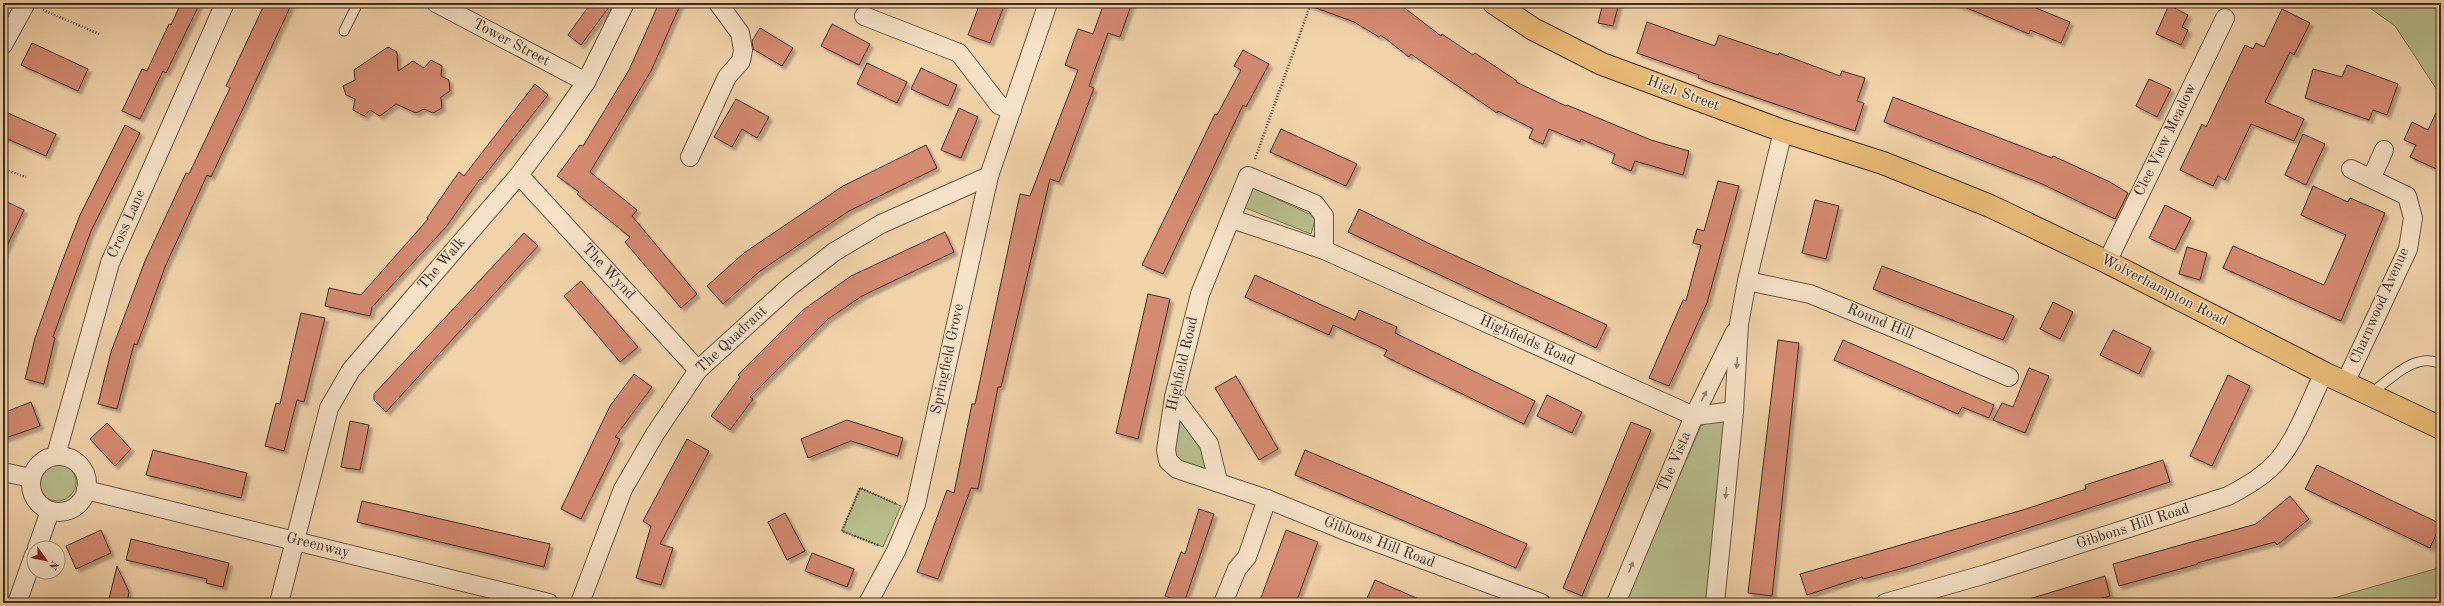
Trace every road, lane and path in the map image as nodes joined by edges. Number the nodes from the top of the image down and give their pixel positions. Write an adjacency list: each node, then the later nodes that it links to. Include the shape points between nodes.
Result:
1 (26, 3): 13 (path); 14 (street)
2 (225, 3): 43 (street, Cross Lane, via 110,263)
3 (358, 3): 12 (lane)
4 (436, 3): 15 (street, Tower Street)
5 (626, 3): 15 (street, The Walk)
6 (718, 3): 19 (street, via 740,34 743,50 741,61 727,78)
7 (1048, 3): 16 (street, Springfield Grove)
8 (1311, 3): 25 (path)
9 (1494, 3): 17 (main road, High Street, via 1533,29 1602,64)
10 (864, 16): 16 (street, via 959,53 1000,105)
11 (2225, 18): 30 (street, Clee View Meadow)
12 (344, 31)
13 (100, 34)
14 (3, 46)
15 (586, 82): 23 (street, The Walk)
16 (1012, 110): 24 (street, Springfield Grove)
17 (1783, 131): 20 (main road, High Street); 31 (street, The Vista)
18 (2384, 150): 27 (street)
19 (690, 157)
20 (1883, 163): 30 (main road, Wolverhampton Road, via 1990,206)
21 (3, 169): 26 (path)
22 (2351, 169): 27 (street, Charnwood Avenue)
23 (519, 175): 34 (street, The Wynd); 52 (street, The Walk, via 351,370 329,408)
24 (989, 176): 34 (street, The Quadrant, via 881,224 834,252 789,287); 50 (street, Springfield Grove)
25 (1248, 176): 28 (street); 29 (street, via 1315,204 1324,216)
26 (26, 177)
27 (2372, 177): 37 (street, Charnwood Avenue, via 2407,196 2413,218 2408,249)
28 (1232, 219): 29 (street, Highfields Road); 39 (street, Highfield Road, via 1200,294)
29 (1324, 250): 41 (street, Highfields Road)
30 (2108, 262): 35 (main road, Wolverhampton Road)
31 (1747, 281): 32 (street, The Vista); 36 (street, Round Hill, via 1810,294)
32 (1739, 324): 40 (street, The Vista, one-way to 40); 41 (street, The Vista, one-way to 32)
33 (2441, 364): 38 (lane, via 2435,361 2412,363)
34 (698, 370): 58 (street, The Quadrant, via 655,434 623,489)
35 (2324, 373): 37 (main road, Wolverhampton Road); 64 (street, Gibbons Hill Road, via 2288,447 2279,459 2248,486 2228,496 1986,574)
36 (2009, 378)
37 (2345, 383): 38 (main road, Wolverhampton Road)
38 (2369, 395): 42 (main road, Wolverhampton Road)
39 (1174, 397): 46 (street, via 1209,444); 46 (street, Highfield Road, via 1166,450 1168,460 1177,469)
40 (1734, 411): 41 (street); 63 (street, The Vista, one-way to 63)
41 (1694, 416): 62 (street, The Vista, one-way to 41)
42 (2441, 428)
43 (56, 455): 45 (street, via 40,462); 47 (street, via 67,456 76,461 87,480)
44 (3, 472): 45 (street)
45 (31, 478): 49 (street, via 30,489 34,498)
46 (1218, 481): 48 (street, Gibbons Hill Road)
47 (86, 490): 49 (street, via 81,501 73,509); 52 (street, Greenway)
48 (1267, 499): 60 (street, via 1247,557 1238,569); 61 (street, Gibbons Hill Road, via 1343,530)
49 (50, 511): 51 (street)
50 (913, 511): 53 (street, Springfield Grove); 53 (path, via 860,488 842,531)
51 (40, 540)
52 (296, 540): 56 (street, The Walk); 57 (street, Greenway)
53 (896, 551): 59 (street, Springfield Grove)
54 (26, 578): 55 (street)
55 (17, 603)
56 (279, 603)
57 (549, 603)
58 (580, 603)
59 (868, 603)
60 (1223, 603)
61 (1541, 603)
62 (1616, 603)
63 (1715, 603)
64 (1885, 603)

